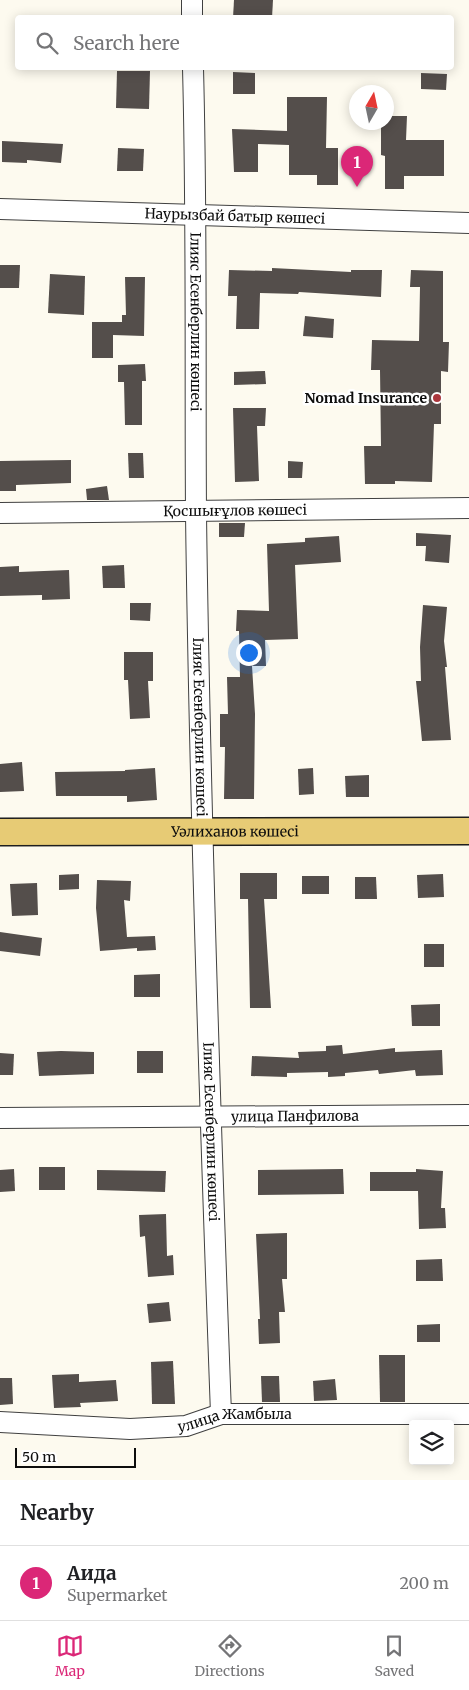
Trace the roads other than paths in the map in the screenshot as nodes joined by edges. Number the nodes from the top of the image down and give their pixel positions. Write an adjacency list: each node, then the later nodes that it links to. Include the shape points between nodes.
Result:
1 (192, 0): 2 (street)
2 (192, 15)
3 (194, 70): 5 (street, Ілияс Есенберлин көшесі)
4 (0, 209): 5 (street, Наурызбай батыр көшесі)
5 (196, 215): 6 (street, Наурызбай батыр көшесі); 8 (street, Ілияс Есенберлин көшесі)
6 (469, 223)
7 (469, 508): 8 (street, Қосшығұлов көшесі)
8 (196, 512): 9 (street, Қосшығұлов көшесі); 12 (street, Ілияс Есенберлин көшесі)
9 (0, 513)
10 (469, 831): 12 (main road, Уәлиханов көшесі)
11 (0, 832): 12 (main road, Уәлиханов көшесі)
12 (202, 832): 14 (street, Ілияс Есенберлин көшесі)
13 (469, 1115): 14 (street, улица Панфилова)
14 (210, 1117): 15 (street, улица Панфилова); 16 (street, Ілияс Есенберлин көшесі)
15 (0, 1118)
16 (221, 1414): 17 (street, улица Жамбыла); 18 (street, улица Жамбыла, via 186,1426 130,1430)
17 (469, 1414)
18 (0, 1422)

